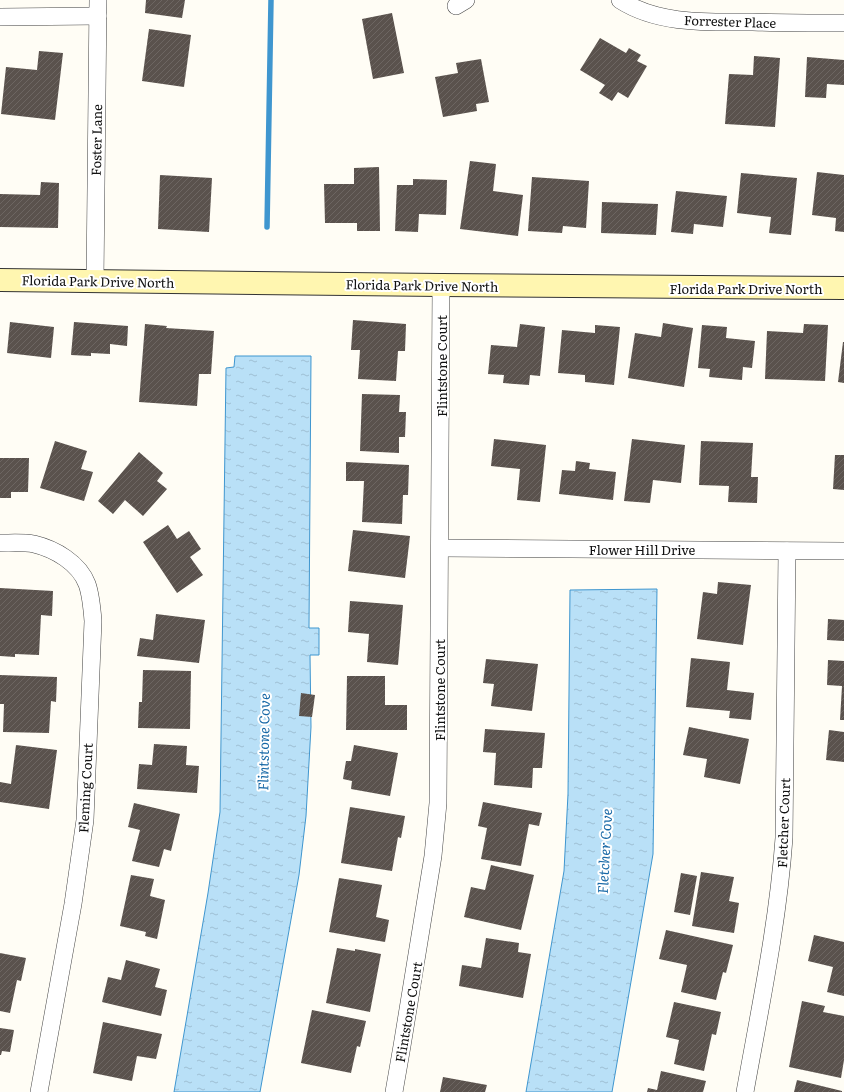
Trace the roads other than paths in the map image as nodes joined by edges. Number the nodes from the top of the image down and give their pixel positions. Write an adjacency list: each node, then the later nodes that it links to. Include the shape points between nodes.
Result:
1 (620, 0): 4 (street, Forrester Place, via 648,13 698,22)
2 (98, 8): 3 (street); 6 (street, Foster Lane)
3 (0, 17)
4 (844, 23)
5 (0, 280): 6 (street, Florida Park Drive North)
6 (95, 281): 7 (street, Florida Park Drive North)
7 (441, 286): 8 (street, Florida Park Drive North); 10 (street, Flintstone Court)
8 (844, 288)
9 (0, 543): 13 (street, Fleming Court, via 35,544 71,562 87,583 93,620 85,820 73,904)
10 (440, 548): 11 (street, Flower Hill Drive); 14 (street, Flintstone Court, via 436,830)
11 (787, 551): 12 (street, Flower Hill Drive); 15 (street, Fletcher Court, via 783,852 776,914)
12 (844, 551)
13 (39, 1092)
14 (394, 1092)
15 (745, 1092)

